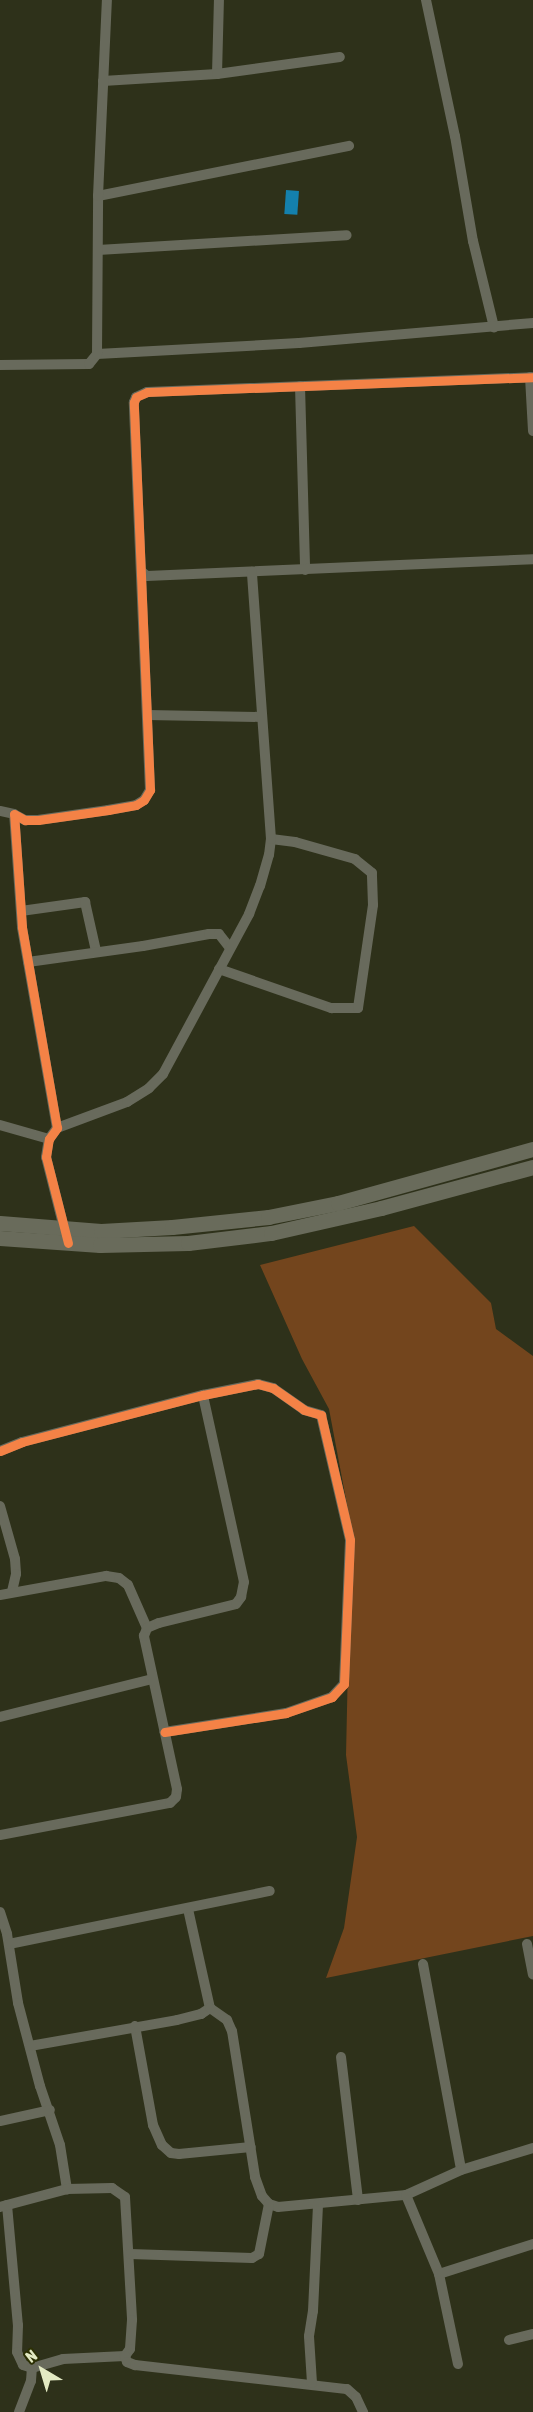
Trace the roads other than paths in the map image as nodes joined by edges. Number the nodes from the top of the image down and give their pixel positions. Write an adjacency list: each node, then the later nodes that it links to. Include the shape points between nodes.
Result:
1 (107, 0): 6 (street)
2 (219, 0): 5 (street)
3 (426, 0): 12 (street, via 473,241)
4 (340, 57): 5 (street)
5 (217, 74): 6 (street)
6 (103, 81): 8 (street)
7 (349, 147): 8 (street)
8 (98, 196): 10 (street)
9 (347, 235): 10 (street)
10 (98, 250): 13 (street)
11 (533, 323): 12 (street)
12 (494, 327): 13 (street)
13 (97, 354): 14 (street, via 89,364)
14 (0, 365)
15 (532, 377): 16 (street); 17 (street)
16 (300, 386): 19 (street); 20 (street, via 147,392 136,397)
17 (533, 431)
18 (533, 560): 19 (street)
19 (306, 570): 21 (street)
20 (142, 572): 21 (street, via 147,576); 22 (street)
21 (252, 572): 23 (street)
22 (147, 715): 23 (street); 25 (street, via 150,790 144,800 136,805 38,820 25,820)
23 (262, 717): 26 (street)
24 (0, 811): 25 (street)
25 (14, 814): 27 (street)
26 (271, 839): 28 (street, via 260,886); 31 (street, via 355,859 372,873 374,905 358,1008 331,1008)
27 (21, 911): 29 (street, via 85,902); 30 (street)
28 (230, 948): 29 (street, via 219,934); 31 (street)
29 (96, 951): 30 (street)
30 (28, 962): 33 (street)
31 (219, 969): 33 (street, via 163,1074 149,1088 128,1102)
32 (0, 1125): 34 (street)
33 (57, 1128): 34 (street)
34 (49, 1140): 42 (street, via 46,1157)
35 (533, 1149): 37 (street)
36 (533, 1167): 38 (street)
37 (378, 1191): 38 (street); 39 (street)
38 (381, 1208): 41 (street)
39 (268, 1217): 41 (street); 42 (street)
40 (0, 1223): 42 (street)
41 (271, 1233): 42 (street, via 188,1243)
42 (66, 1236): 43 (street)
43 (0, 1238)
44 (203, 1395): 45 (street); 49 (street, via 244,1582 241,1597 236,1604); 52 (street, via 258,1384 273,1388 304,1410 321,1415 350,1540 346,1675 344,1684 332,1697 286,1713)
45 (0, 1451)
46 (0, 1506): 47 (street, via 15,1559)
47 (12, 1592): 48 (street); 49 (street, via 106,1576 119,1578 128,1585)
48 (0, 1595)
49 (147, 1628): 50 (street, via 144,1642)
50 (152, 1680): 51 (street); 52 (street)
51 (0, 1718)
52 (164, 1732): 53 (street, via 177,1790 170,1803)
53 (0, 1835)
54 (270, 1891): 55 (street)
55 (188, 1908): 57 (street); 61 (street)
56 (0, 1912): 57 (street)
57 (9, 1944): 63 (street, via 18,2003)
58 (527, 1944): 60 (street)
59 (423, 1964): 69 (street)
60 (533, 1974)
61 (210, 2008): 62 (street, via 177,2020); 67 (street, via 227,2020 232,2031)
62 (135, 2026): 63 (street); 67 (street, via 153,2125 162,2145 179,2154)
63 (30, 2046): 65 (street)
64 (341, 2057): 72 (street)
65 (50, 2110): 66 (street); 70 (street)
66 (0, 2121)
67 (250, 2147): 73 (street, via 255,2178)
68 (533, 2148): 69 (street)
69 (460, 2170): 71 (street)
70 (67, 2189): 75 (street); 77 (street, via 119,2191 127,2204)
71 (406, 2195): 72 (street); 78 (street)
72 (358, 2200): 74 (street)
73 (269, 2204): 74 (street); 77 (street, via 259,2254 252,2258)
74 (318, 2204): 84 (street, via 309,2336)
75 (4, 2206): 83 (street, via 18,2325 17,2352 23,2365)
76 (533, 2244): 78 (street)
77 (130, 2254): 81 (street, via 132,2320 130,2349)
78 (439, 2274): 82 (street)
79 (533, 2334): 80 (street)
80 (509, 2340)
81 (125, 2356): 83 (street, via 63,2359); 84 (street, via 135,2365)
82 (458, 2364)
83 (32, 2368): 85 (street)
84 (312, 2383): 86 (street, via 347,2389 362,2405)
85 (19, 2412)
86 (363, 2412)

